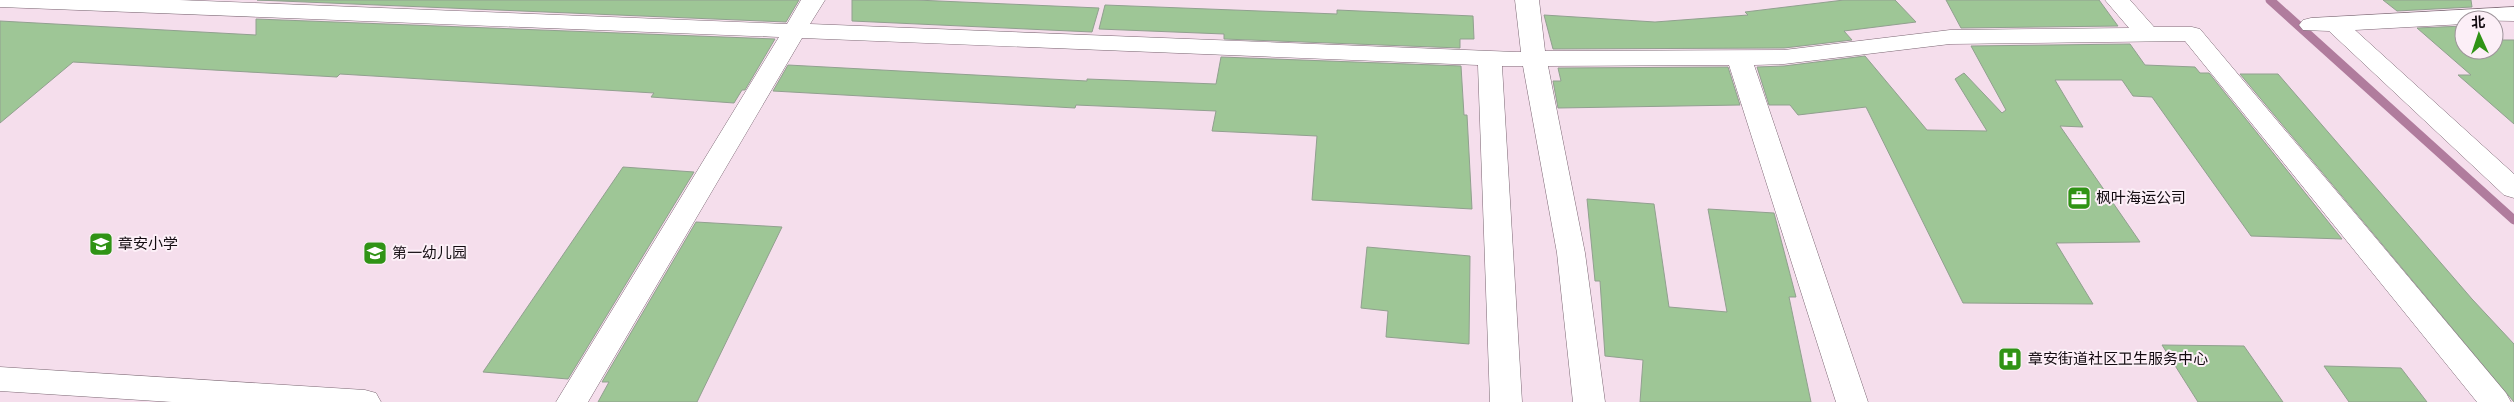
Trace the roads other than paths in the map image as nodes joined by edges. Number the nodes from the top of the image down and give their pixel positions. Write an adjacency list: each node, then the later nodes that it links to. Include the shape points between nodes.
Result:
1 (0, 0): 8 (street)
2 (813, 0): 8 (street)
3 (1527, 0): 11 (street)
4 (2117, 0): 9 (street)
5 (2409, 0): 7 (street)
6 (2514, 14): 7 (street)
7 (2433, 19): 13 (street, via 2323,24)
8 (794, 33): 10 (street); 16 (street)
9 (2148, 34): 12 (street, via 1950,37 1784,57); 20 (street, via 2192,34)
10 (1489, 58): 11 (street); 17 (street)
11 (1534, 58): 12 (street); 18 (street, via 1571,253)
12 (1739, 58): 19 (street)
13 (2514, 189)
14 (0, 379): 15 (street)
15 (365, 402)
16 (572, 402)
17 (1506, 402)
18 (1589, 402)
19 (1852, 402)
20 (2495, 402)

